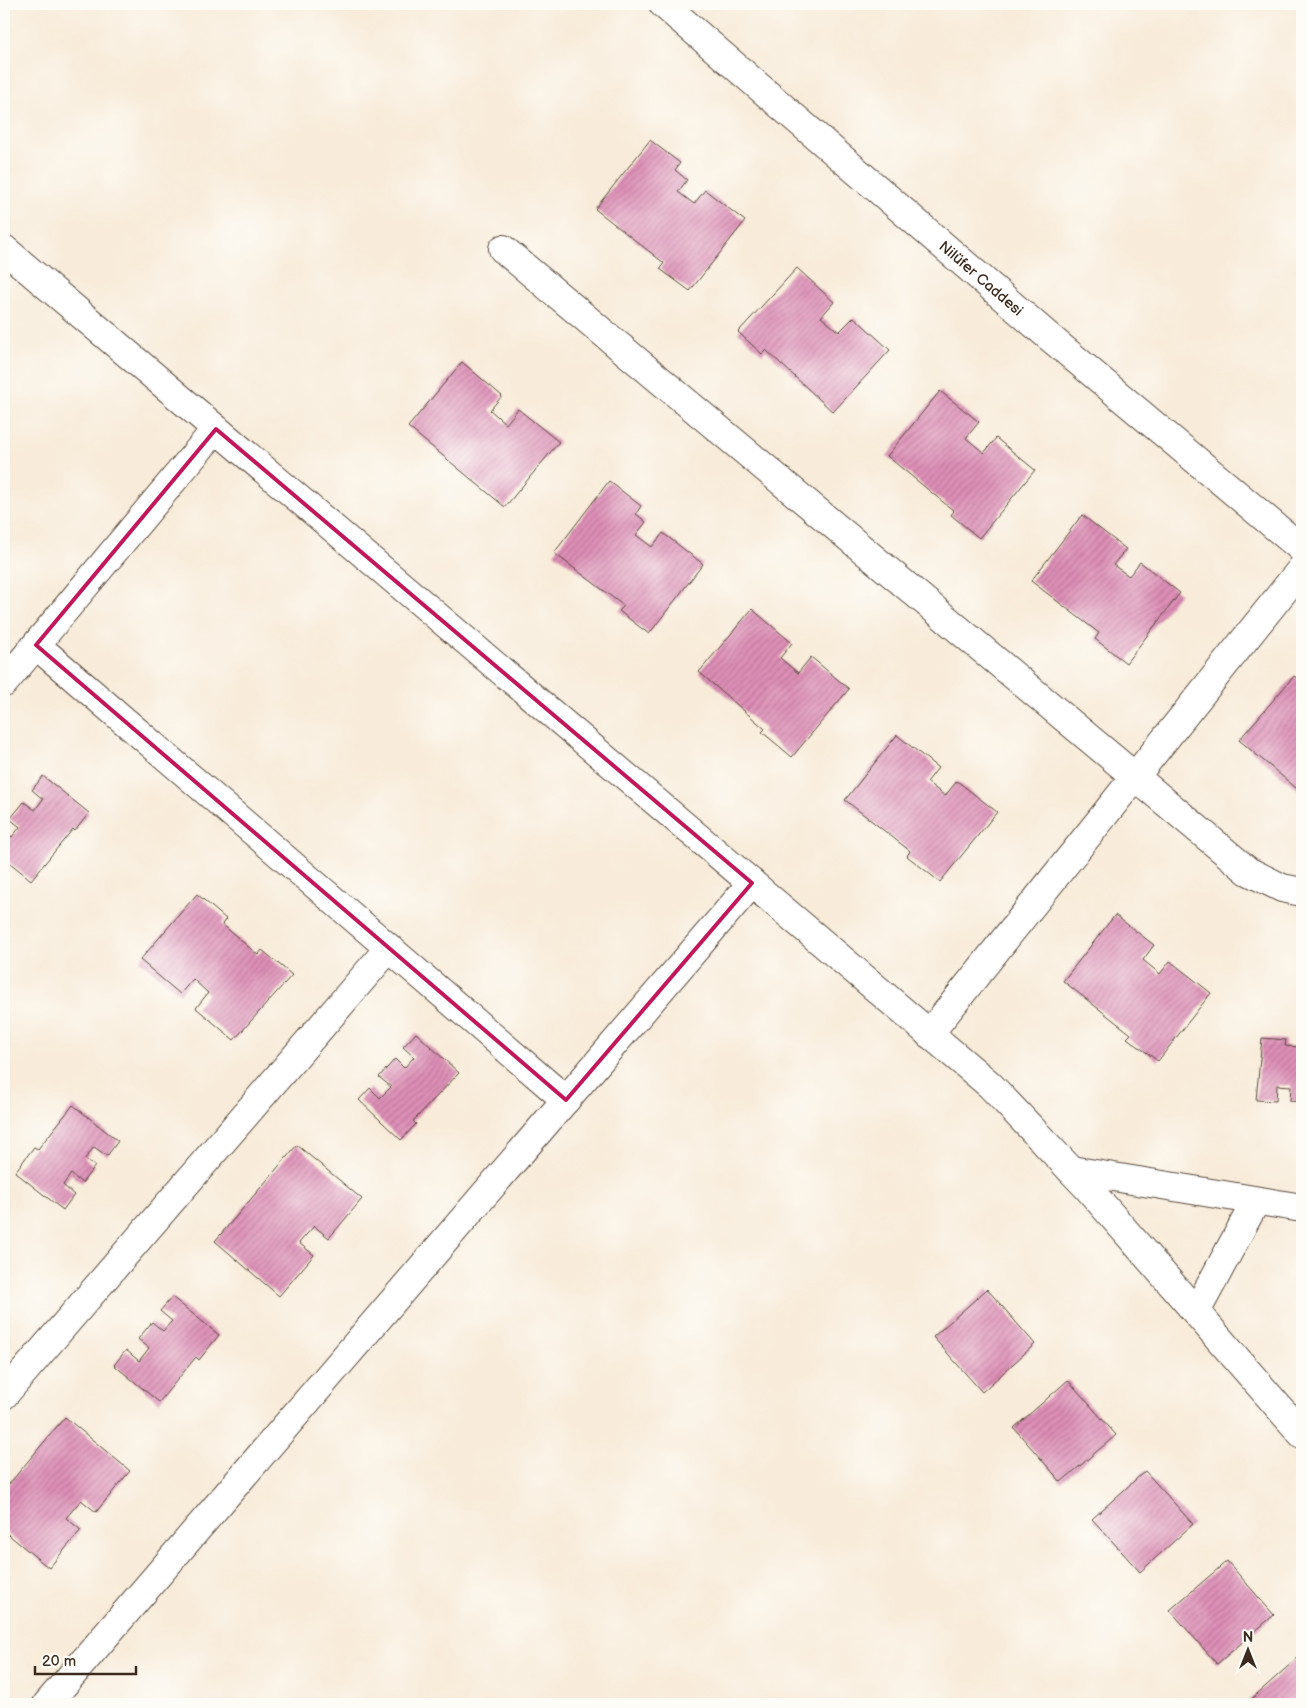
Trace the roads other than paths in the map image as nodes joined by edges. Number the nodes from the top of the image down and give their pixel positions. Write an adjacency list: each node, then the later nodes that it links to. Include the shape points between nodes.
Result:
1 (663, 4): 5 (street, Nilüfer Caddesi, via 1048,336)
2 (502, 249): 9 (street)
3 (4, 250): 4 (street)
4 (216, 430): 7 (street); 10 (street)
5 (1302, 549)
6 (1302, 568): 9 (street)
7 (36, 645): 8 (street); 12 (street)
8 (4, 683)
9 (1135, 777): 11 (street, via 1248,871 1282,888); 13 (street)
10 (752, 884): 13 (street); 14 (street)
11 (1302, 892)
12 (389, 948): 14 (street); 19 (street)
13 (929, 1034): 15 (street, via 990,1085)
14 (566, 1100): 21 (street)
15 (1071, 1170): 16 (street); 18 (street)
16 (1256, 1201): 17 (street); 18 (street)
17 (1302, 1208)
18 (1196, 1312): 20 (street)
19 (4, 1395)
20 (1302, 1434)
21 (48, 1704)

